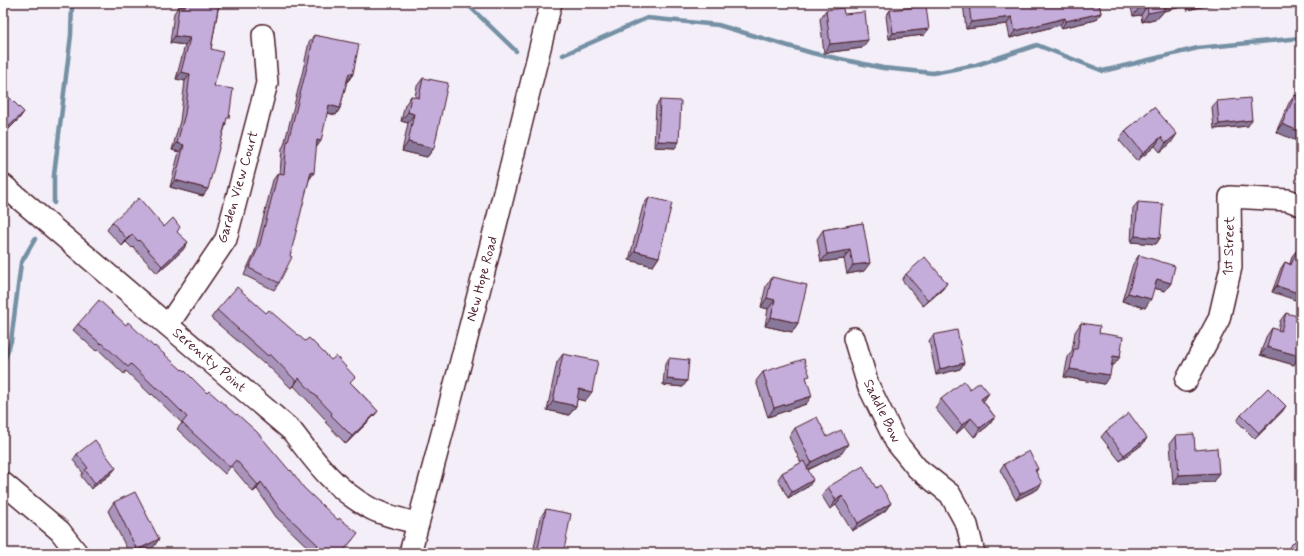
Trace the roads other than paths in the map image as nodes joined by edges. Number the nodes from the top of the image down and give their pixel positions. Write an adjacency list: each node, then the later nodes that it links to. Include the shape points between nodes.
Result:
1 (551, 3): 9 (street, New Hope Road, via 500,211)
2 (263, 36): 5 (street, Garden View Court, via 267,83 226,239)
3 (3, 185): 5 (street, Serenity Point)
4 (1301, 205): 7 (street, 1st Street, via 1288,200 1230,197 1231,267 1221,311)
5 (168, 325): 9 (street, Serenity Point, via 292,431 336,485 368,508)
6 (854, 338): 12 (street, Saddle Bow, via 868,385 896,442 917,468 950,494 967,525)
7 (1186, 381)
8 (3, 482): 10 (street, via 60,531)
9 (418, 524): 11 (street, New Hope Road)
10 (77, 553)
11 (410, 553)
12 (974, 553)

